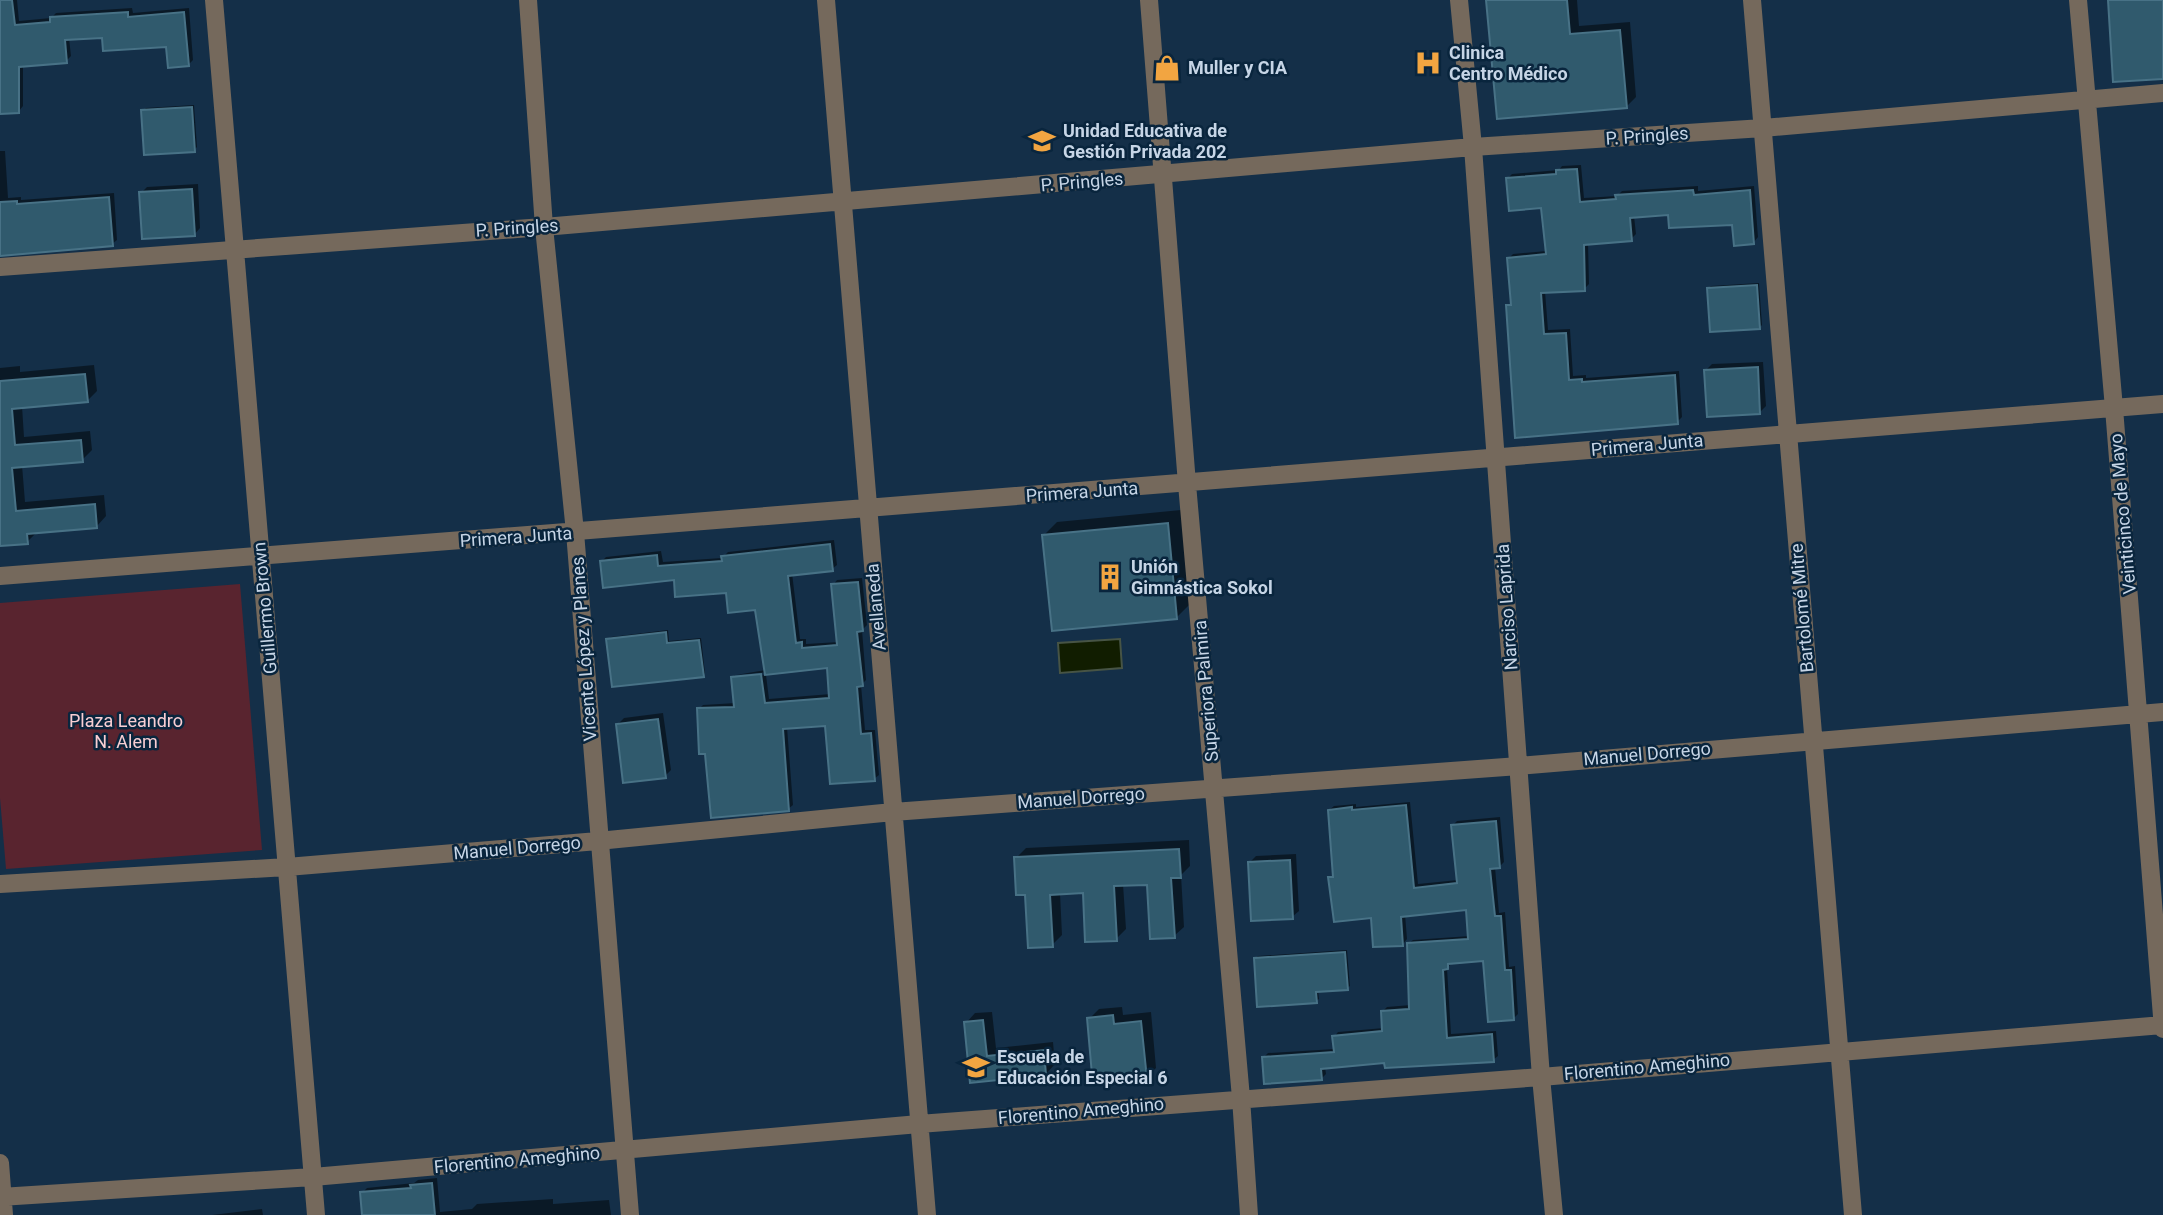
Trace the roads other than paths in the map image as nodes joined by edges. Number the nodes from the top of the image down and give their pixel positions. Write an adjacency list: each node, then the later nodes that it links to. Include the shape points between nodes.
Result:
1 (214, 0): 15 (street, Guillermo Brown)
2 (528, 0): 14 (street, Vicente López y Planes)
3 (826, 0): 13 (street, Avellaneda)
4 (1149, 0): 12 (street, Superiora Palmira)
5 (1460, 0): 11 (street, Narciso Laprida)
6 (1752, 0): 10 (street, Bartolomé Mitre)
7 (2078, 0): 9 (street, Veinticinco de Mayo)
8 (2163, 93): 9 (street, P. Pringles)
9 (2087, 100): 10 (street, P. Pringles); 18 (street, Veinticinco de Mayo)
10 (1763, 128): 11 (street, P. Pringles); 19 (street, Bartolomé Mitre)
11 (1473, 147): 12 (street, P. Pringles); 20 (street, Narciso Laprida)
12 (1163, 175): 13 (street, P. Pringles); 21 (street, Superiora Palmira)
13 (843, 201): 14 (street, P. Pringles); 22 (street, Avellaneda)
14 (544, 226): 15 (street, P. Pringles); 23 (street, Vicente López y Planes)
15 (235, 249): 16 (street, P. Pringles); 24 (street, Guillermo Brown)
16 (0, 267)
17 (2163, 404): 18 (street, Primera Junta)
18 (2114, 408): 19 (street, Primera Junta); 27 (street, Veinticinco de Mayo)
19 (1788, 434): 20 (street, Primera Junta); 28 (street, Bartolomé Mitre)
20 (1497, 457): 21 (street, Primera Junta); 29 (street, Narciso Laprida)
21 (1187, 484): 22 (street, Primera Junta); 30 (street, Superiora Palmira)
22 (868, 507): 23 (street, Primera Junta); 31 (street, Avellaneda)
23 (575, 533): 24 (street, Primera Junta); 32 (street, Vicente López y Planes)
24 (260, 555): 25 (street, Primera Junta); 33 (street, Guillermo Brown)
25 (0, 576)
26 (2163, 712): 27 (street, Manuel Dorrego)
27 (2139, 713): 28 (street, Manuel Dorrego); 35 (street, Veinticinco de Mayo)
28 (1813, 740): 29 (street, Manuel Dorrego); 36 (street, Bartolomé Mitre)
29 (1519, 766): 30 (street, Manuel Dorrego); 37 (street, Narciso Laprida)
30 (1214, 788): 31 (street, Manuel Dorrego); 38 (street, Superiora Palmira)
31 (893, 813): 32 (street, Manuel Dorrego); 39 (street, Avellaneda)
32 (598, 841): 33 (street, Manuel Dorrego); 40 (street, Vicente López y Planes)
33 (287, 867): 34 (street, Manuel Dorrego); 42 (street, Guillermo Brown)
34 (0, 884)
35 (2163, 1026): 36 (street, Florentino Ameghino)
36 (1839, 1051): 37 (street, Florentino Ameghino); 50 (street, Bartolomé Mitre)
37 (1541, 1077): 38 (street, Florentino Ameghino); 49 (street, Narciso Laprida)
38 (1241, 1098): 39 (street, Florentino Ameghino); 48 (street, Superiora Palmira)
39 (919, 1124): 40 (street, Florentino Ameghino); 47 (street, Avellaneda)
40 (625, 1151): 42 (street, Florentino Ameghino); 46 (street, Vicente López y Planes)
41 (0, 1163): 43 (street)
42 (313, 1177): 43 (street, Florentino Ameghino); 45 (street, Guillermo Brown)
43 (1, 1196): 44 (street)
44 (4, 1215)
45 (316, 1215)
46 (630, 1215)
47 (927, 1215)
48 (1249, 1215)
49 (1553, 1215)
50 (1853, 1215)

